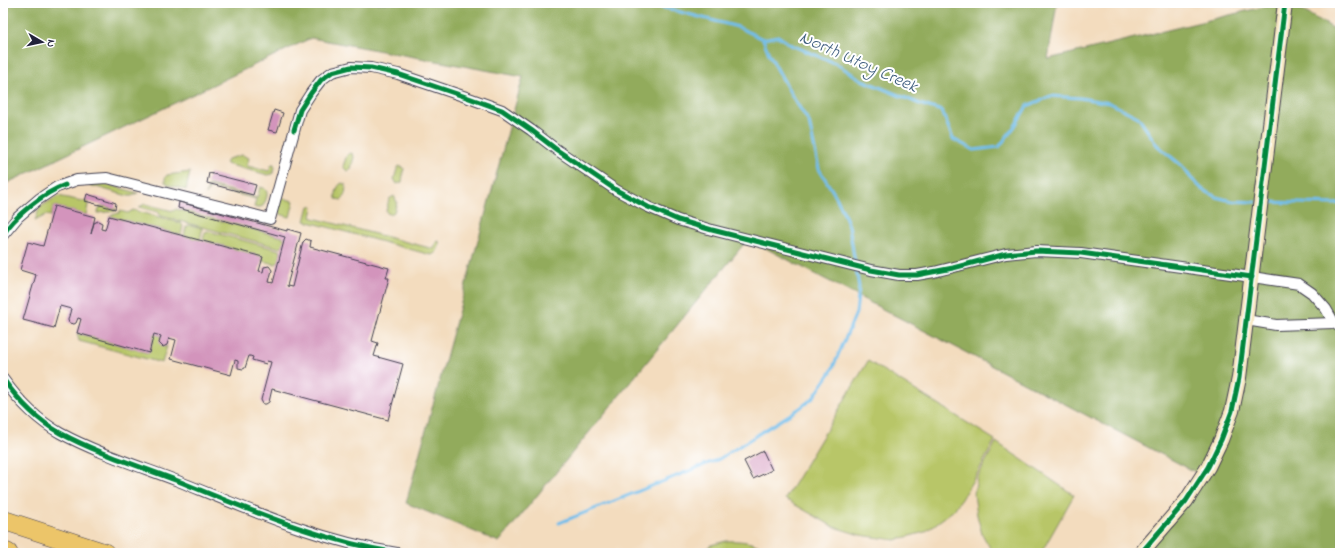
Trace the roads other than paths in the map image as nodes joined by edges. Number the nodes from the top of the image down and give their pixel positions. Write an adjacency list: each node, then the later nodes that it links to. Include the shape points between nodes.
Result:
1 (1285, 3): 3 (street)
2 (3, 235): 3 (street, via 18,217 57,188 78,180 107,178 270,219 300,110 321,80 332,72 351,66 398,74 502,110 616,190 678,220 847,265 899,275 917,275 1006,254 1036,251 1081,254)
3 (1252, 277): 4 (street); 5 (street, via 1300,284 1312,293)
4 (1246, 320): 5 (street, via 1276,325); 12 (street, via 1239,378 1232,411 1221,440 1208,467 1186,501)
5 (1337, 325)
6 (3, 379): 11 (street, via 18,400 35,415 59,432 91,447 286,524 348,544)
7 (3, 520): 10 (highway)
8 (3, 551): 9 (highway)
9 (8, 553)
10 (105, 553)
11 (397, 553)
12 (1141, 553)

